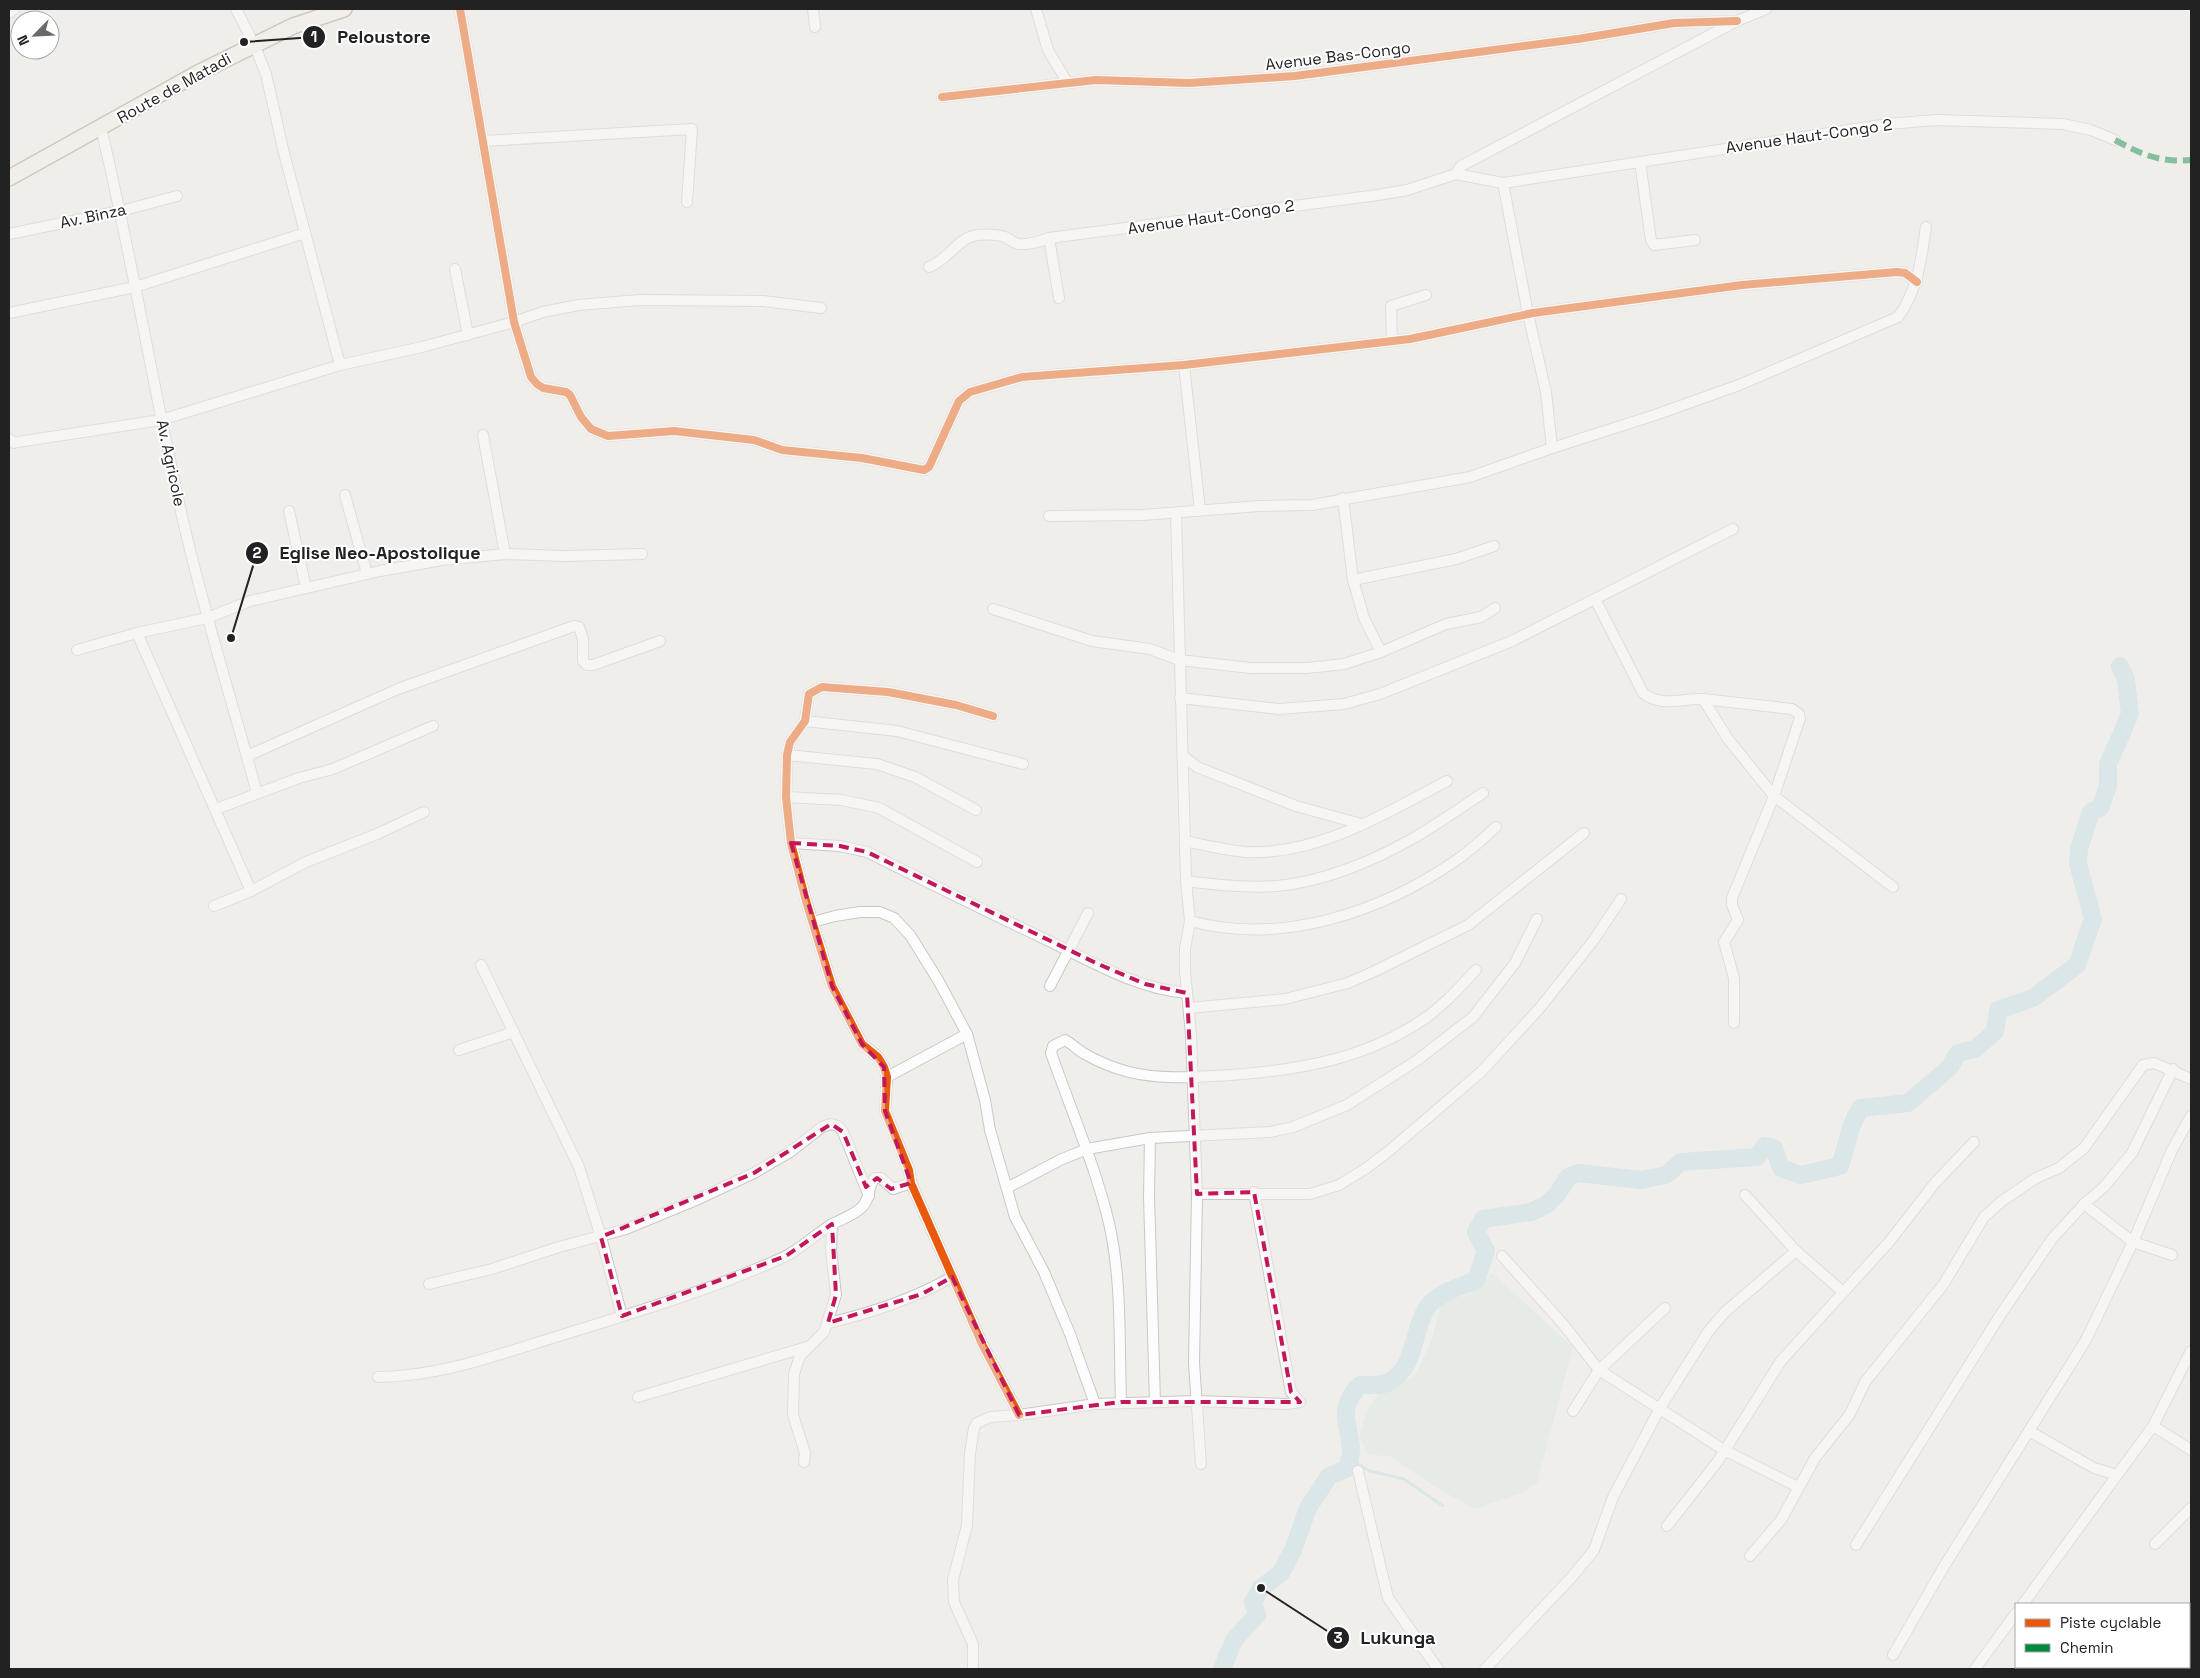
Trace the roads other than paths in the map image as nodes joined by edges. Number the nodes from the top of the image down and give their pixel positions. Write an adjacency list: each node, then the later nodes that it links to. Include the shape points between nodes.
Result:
1 (14, 9): 8 (street)
2 (236, 9): 11 (street)
3 (344, 9): 11 (main road, Route de Matadi, via 293,26)
4 (460, 9): 16 (street)
5 (813, 9): 10 (street)
6 (1036, 9): 12 (street, via 1048,50)
7 (1766, 9): 9 (street)
8 (9, 13)
9 (1737, 21): 12 (street, Avenue Bas-Congo, via 1674,24 1295,76 1189,82); 18 (street, via 1461,166)
10 (815, 27)
11 (254, 44): 14 (main road, Route de Matadi); 25 (street, via 266,74)
12 (1067, 82): 13 (street, Avenue Bas-Congo)
13 (942, 97)
14 (101, 128): 19 (main road, Route de Matadi); 23 (street, Av. Agricole)
15 (2115, 140): 17 (street, Avenue Haut-Congo 2, via 2063,124 1936,120 1888,124)
16 (484, 141): 22 (street, via 692,129); 38 (street)
17 (1640, 162): 20 (street, Avenue Haut-Congo 2); 28 (street, via 1651,240 1660,245)
18 (1456, 174): 20 (street, Avenue Haut-Congo 2); 27 (street, Avenue Haut-Congo 2, via 1407,190 1378,195)
19 (9, 178)
20 (1503, 182): 37 (street)
21 (177, 196): 23 (street, Av. Binza)
22 (687, 202)
23 (121, 211): 26 (street, Av. Binza); 32 (street, Av. Agricole)
24 (1926, 227): 31 (street)
25 (305, 233): 32 (street); 41 (street)
26 (9, 234)
27 (1049, 238): 29 (street, Avenue Haut-Congo 2, via 1037,243 1016,244 1004,237 973,236 961,241 942,262); 34 (street)
28 (1695, 240)
29 (929, 267)
30 (455, 269): 39 (street)
31 (1917, 282): 37 (street, via 1905,273 1897,272 1830,276); 46 (street, via 1908,304 1888,322 1739,385)
32 (135, 287): 36 (street); 43 (street, Av. Agricole)
33 (1426, 295): 40 (street, via 1391,306)
34 (1059, 298)
35 (821, 308): 38 (street, via 763,302 640,300 578,305)
36 (9, 313)
37 (1528, 314): 40 (street, via 1466,329); 46 (street, via 1546,392)
38 (514, 322): 39 (street); 42 (street, via 531,377 543,388 570,395 581,417 590,429 599,434 674,431 754,440 782,450 862,458 924,470 929,467 954,408 970,392 1022,377)
39 (468, 335): 41 (street)
40 (1392, 341): 42 (street)
41 (340, 365): 43 (street)
42 (1184, 365): 49 (street)
43 (161, 420): 45 (street); 63 (street, Av. Agricole)
44 (483, 435): 55 (street)
45 (13, 441)
46 (1552, 448): 48 (street, via 1470,477)
47 (345, 495): 57 (street)
48 (1343, 498): 49 (street, via 1294,507); 58 (street)
49 (1200, 510): 51 (street)
50 (289, 511): 59 (street)
51 (1176, 513): 52 (street); 68 (street)
52 (1049, 516)
53 (1732, 529): 60 (street)
54 (1494, 546): 58 (street, via 1456,559)
55 (506, 554): 56 (street); 57 (street, via 442,560)
56 (642, 554)
57 (367, 574): 59 (street)
58 (1353, 580): 67 (street, via 1364,618)
59 (306, 588): 63 (street, via 250,601)
60 (1595, 599): 69 (street, via 1512,641 1380,694 1344,704 1279,709); 70 (street, via 1643,693 1663,702)
61 (1495, 608): 67 (street, via 1481,616 1446,624)
62 (993, 609): 68 (street, via 1092,641 1150,649)
63 (208, 618): 64 (street); 75 (street, Av. Agricole)
64 (137, 633): 66 (street); 83 (street)
65 (660, 641): 75 (street, via 587,665 582,661 583,639 579,627 574,626 398,689)
66 (77, 650)
67 (1381, 652): 68 (street, via 1344,664 1307,668 1251,668)
68 (1179, 660): 69 (street)
69 (1180, 698): 76 (street)
70 (1703, 699): 81 (street, via 1728,739); 81 (street, via 1792,709 1799,714 1799,723)
71 (993, 716): 72 (street, via 888,692 822,687 809,694)
72 (805, 721): 74 (street, via 790,742); 77 (street, via 897,731)
73 (433, 726): 79 (street, via 333,769)
74 (787, 755): 82 (street); 84 (street, via 877,764 915,777)
75 (247, 756): 79 (street, Av. Agricole)
76 (1183, 756): 86 (street, via 1197,767 1296,806); 89 (street)
77 (1023, 764)
78 (1447, 781): 86 (street)
79 (257, 793): 83 (street)
80 (1483, 793): 92 (street, via 1410,840 1320,878 1277,886 1209,885)
81 (1774, 796): 93 (street); 107 (street, via 1732,898 1738,920 1724,942 1734,978)
82 (786, 797): 90 (street); 91 (street, via 842,800 879,808)
83 (216, 809): 94 (street)
84 (976, 810)
85 (424, 812): 94 (street, via 292,869)
86 (1361, 824): 89 (street, via 1299,847 1266,851 1244,852)
87 (1496, 827): 99 (street, via 1458,859 1400,893 1328,920 1270,930 1217,929)
88 (1584, 833): 106 (street, via 1468,925 1348,983 1285,999)
89 (1185, 841): 92 (street)
90 (791, 843): 100 (street); 101 (street, via 840,846 867,852)
91 (977, 862)
92 (1186, 881): 99 (street)
93 (1893, 887)
94 (251, 891): 96 (street)
95 (1621, 899): 122 (street, via 1593,941 1539,1009 1488,1065 1389,1151 1339,1185 1310,1194)
96 (214, 906)
97 (1088, 913): 101 (street)
98 (1537, 918): 116 (street, via 1515,963 1473,1017 1416,1061 1362,1096 1333,1112 1293,1127 1270,1132)
99 (1190, 921): 105 (street, via 1185,949)
100 (813, 922): 109 (street, via 860,912 880,912 894,918 910,935); 112 (street, via 832,986 862,1044 878,1058)
101 (1068, 950): 104 (street); 105 (street, via 1145,984)
102 (481, 965): 108 (street)
103 (1476, 970): 113 (street, via 1424,1018 1368,1049 1331,1062 1295,1069)
104 (1050, 986)
105 (1187, 993): 106 (street)
106 (1189, 1008): 113 (street)
107 (1734, 1023)
108 (514, 1032): 110 (street); 128 (street, via 578,1167)
109 (967, 1034): 112 (street); 121 (street)
110 (459, 1050)
111 (2173, 1069): 114 (street); 126 (street, via 2132,1153 2104,1187); 159 (street, via 2154,1063 2143,1065 2084,1148 2059,1168 2036,1178 2002,1201 1984,1217 1943,1285 1864,1382 1850,1414 1815,1458)
112 (887, 1077): 120 (street, via 886,1111)
113 (1193, 1077): 116 (street); 119 (street, via 1130,1072 1111,1067 1065,1040 1058,1042 1051,1053)
114 (2191, 1079)
115 (2191, 1116): 129 (street, via 2172,1150)
116 (1195, 1135): 117 (street); 123 (street)
117 (1150, 1138): 119 (street); 146 (street)
118 (1974, 1142): 135 (street, via 1935,1183 1889,1242)
119 (1087, 1149): 121 (street); 145 (street, via 1109,1224 1113,1251)
120 (911, 1183): 125 (street, via 893,1189 881,1178 875,1178); 133 (street)
121 (1007, 1188): 147 (street, via 1015,1217 1044,1272)
122 (1254, 1192): 123 (street); 144 (street, via 1291,1392 1300,1402)
123 (1197, 1194): 144 (street)
124 (1745, 1195): 130 (street)
125 (869, 1196): 127 (street, via 862,1208); 128 (street, via 843,1132 831,1124 754,1173 694,1201)
126 (2084, 1204): 129 (street); 163 (street, via 2052,1239 2006,1306)
127 (832, 1224): 137 (street, via 786,1256); 138 (street, via 836,1295)
128 (601, 1237): 134 (street); 137 (street)
129 (2133, 1242): 131 (street); 152 (street, via 2086,1340)
130 (1796, 1251): 135 (street); 148 (street, via 1725,1312 1708,1332)
131 (2172, 1255)
132 (1502, 1256): 141 (street)
133 (952, 1277): 138 (street, via 922,1294); 150 (street)
134 (429, 1284)
135 (1842, 1291): 153 (street, via 1781,1361)
136 (1665, 1308): 141 (street)
137 (622, 1316): 142 (street, via 426,1373)
138 (828, 1323): 139 (street, via 824,1332)
139 (807, 1346): 143 (street); 155 (street, via 794,1374 792,1403 796,1430 805,1453)
140 (2191, 1351): 151 (street)
141 (1599, 1370): 148 (street); 149 (street)
142 (378, 1377)
143 (638, 1397)
144 (1196, 1401): 146 (street); 156 (street)
145 (1122, 1402): 146 (street); 147 (street)
146 (1155, 1402)
147 (1095, 1404): 150 (street)
148 (1660, 1408): 153 (street); 170 (street, via 1613,1497 1594,1550)
149 (1574, 1411)
150 (1019, 1415): 168 (street, via 990,1417 974,1428 967,1525 953,1580 954,1602 973,1644)
151 (2153, 1426): 154 (street); 158 (street)
152 (2029, 1431): 158 (street, via 2094,1468); 167 (street)
153 (1724, 1450): 159 (street); 161 (street)
154 (2191, 1450)
155 (804, 1462)
156 (1201, 1464)
157 (1358, 1471): 169 (street, via 1388,1598)
158 (2117, 1475): 165 (street)
159 (1798, 1487): 164 (street, via 1781,1520)
160 (2191, 1508): 162 (street)
161 (1667, 1526)
162 (2155, 1544)
163 (1856, 1546)
164 (1750, 1556)
165 (2024, 1603)
166 (2015, 1614): 171 (street)
167 (1893, 1655)
168 (973, 1669)
169 (1438, 1669)
170 (1485, 1669)
171 (1975, 1669)

